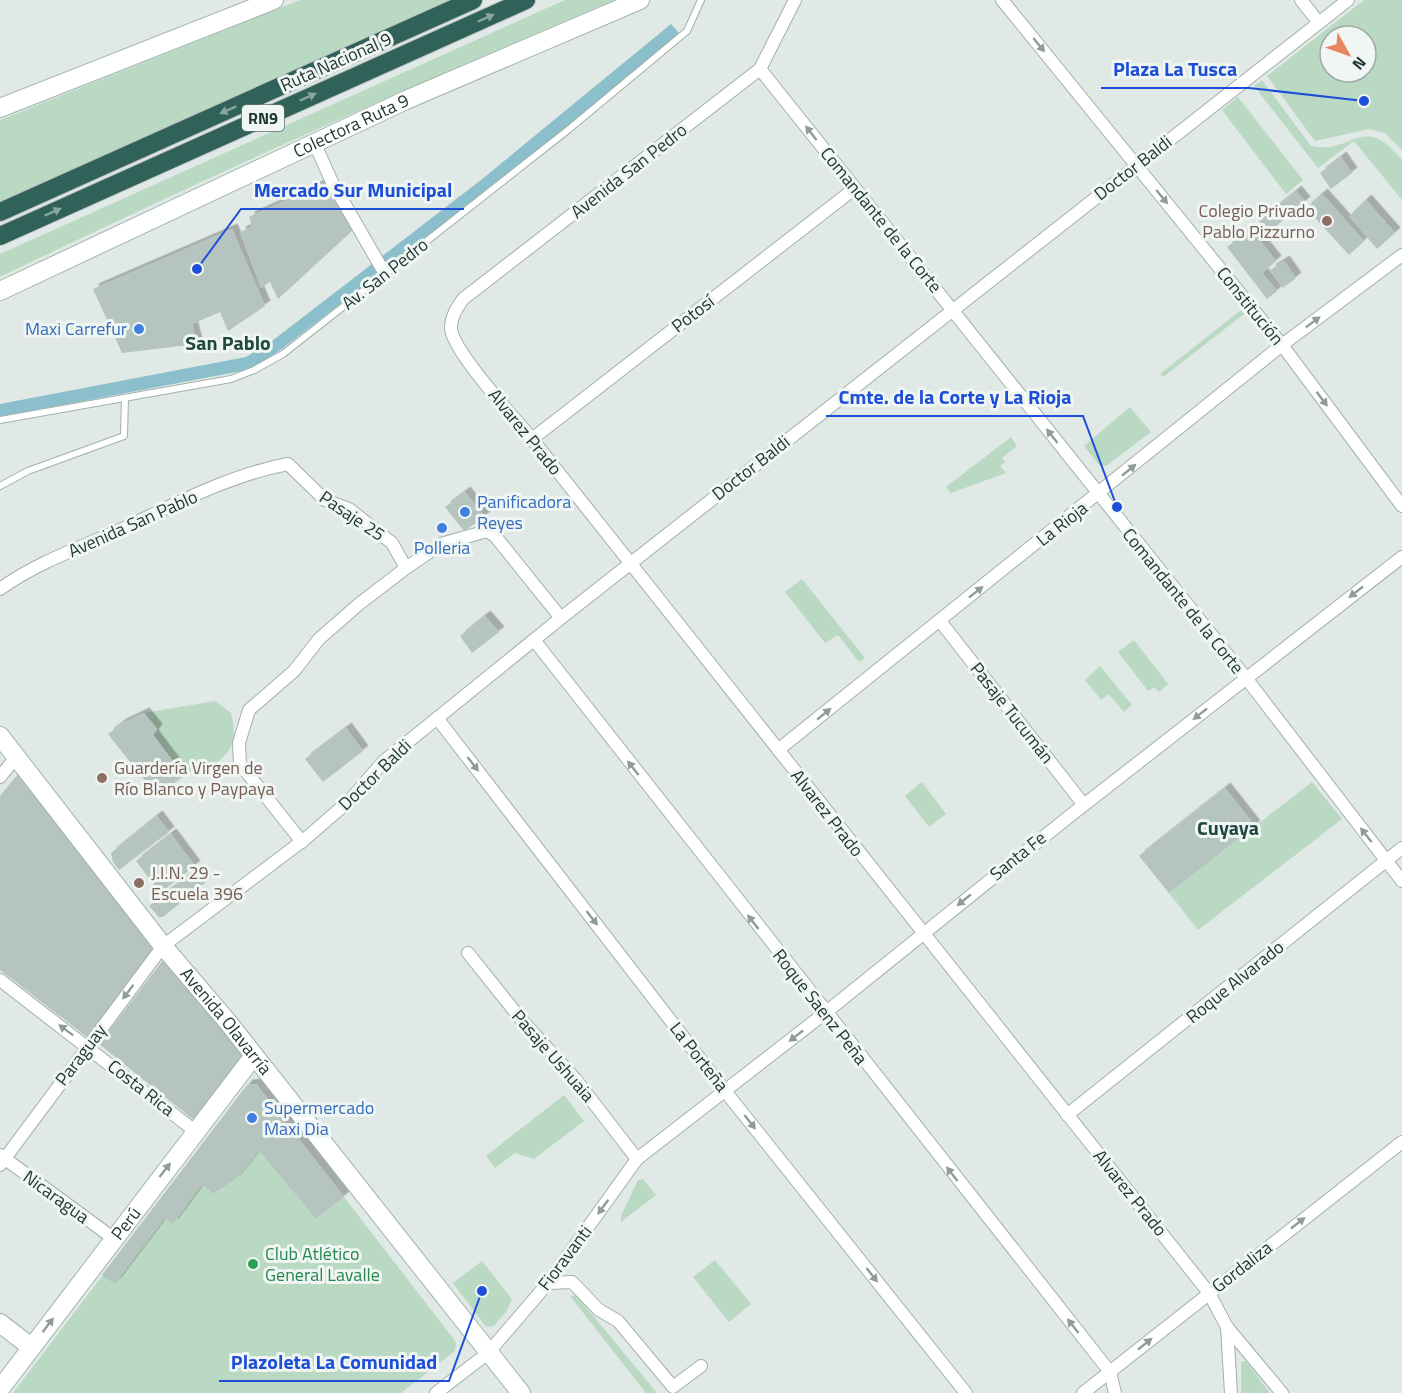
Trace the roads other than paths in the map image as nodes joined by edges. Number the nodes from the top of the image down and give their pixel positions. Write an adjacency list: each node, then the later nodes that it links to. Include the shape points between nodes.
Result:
1 (274, 0): 12 (street)
2 (473, 0): 16 (highway, Ruta Nacional 9 / RN9, one-way to 16)
3 (526, 0): 17 (highway, Ruta Nacional 9 / RN9, one-way to 3)
4 (640, 0): 13 (street, Colectora Ruta 9)
5 (701, 0): 19 (lane, Av. San Pedro, via 687,31)
6 (795, 0): 11 (street, Avenida San Pedro)
7 (1002, 0): 14 (street, Constitución, one-way to 14)
8 (1301, 0): 10 (street)
9 (1348, 0): 10 (street, Doctor Baldi)
10 (1319, 23): 14 (street, Doctor Baldi)
11 (760, 69): 15 (street, Comandante de la Corte, one-way to 11); 22 (street, Avenida San Pedro, via 463,299)
12 (0, 108)
13 (314, 142): 19 (street, via 332,182); 20 (street, Colectora Ruta 9)
14 (1136, 165): 21 (street, Doctor Baldi); 23 (street, Constitución, one-way to 23)
15 (854, 189): 21 (street, Comandante de la Corte); 26 (street, Potosí)
16 (0, 212)
17 (0, 236)
18 (1402, 255): 23 (street, La Rioja, one-way to 18)
19 (385, 273): 24 (lane, Av. San Pedro, via 283,354 254,370 231,379)
20 (0, 291)
21 (952, 310): 29 (street, Comandante de la Corte, one-way to 21); 32 (street, Doctor Baldi)
22 (451, 330): 26 (street, Alvarez Prado, via 459,351)
23 (1282, 345): 29 (street, La Rioja, one-way to 23); 30 (street, Constitución, one-way to 30)
24 (125, 398): 25 (lane, Av. San Pedro); 28 (lane, via 124,436 28,471)
25 (0, 420)
26 (532, 439): 32 (street, Alvarez Prado)
27 (270, 468): 33 (street, Pasaje 25, via 288,464 326,500 349,509 392,543); 34 (street, Avenida San Pablo, via 69,552)
28 (0, 486)
29 (1099, 495): 36 (street, La Rioja, one-way to 29); 38 (street, Comandante de la Corte)
30 (1402, 506)
31 (1402, 556): 38 (street, Santa Fe, one-way to 38)
32 (630, 563): 35 (street, Doctor Baldi); 41 (street, Alvarez Prado)
33 (406, 568): 35 (street, via 441,544 487,531); 45 (street, via 327,632 305,653 294,671 249,710 238,743 240,764)
34 (0, 589)
35 (561, 618): 37 (street, Doctor Baldi)
36 (940, 621): 41 (street, La Rioja, one-way to 36); 44 (street, Pasaje Tucumán)
37 (534, 640): 39 (street, Doctor Baldi); 53 (street, Roque Saenz Peña, one-way to 37)
38 (1246, 678): 44 (street, Santa Fe, one-way to 44); 47 (street, Comandante de la Corte, one-way to 38)
39 (437, 718): 45 (street, Doctor Baldi, via 383,762 349,801); 56 (street, La Porteña, one-way to 56)
40 (0, 736): 42 (street, Avenida Olavarría)
41 (778, 750): 49 (street, Alvarez Prado)
42 (17, 756): 43 (street); 50 (street, Avenida Olavarría)
43 (0, 777)
44 (1084, 805): 49 (street, Santa Fe, one-way to 49)
45 (302, 842): 50 (street, Doctor Baldi)
46 (1402, 848): 47 (street, Roque Alvarado)
47 (1386, 861): 48 (street, Comandante de la Corte); 57 (street, Roque Alvarado)
48 (1402, 881)
49 (922, 933): 53 (street, Santa Fe); 57 (street, Alvarez Prado)
50 (163, 946): 54 (street, Paraguay, one-way to 54); 55 (street, Avenida Olavarría)
51 (468, 953): 60 (street, Pasaje Ushuaia)
52 (0, 980): 54 (street, Costa Rica, one-way to 52)
53 (825, 1013): 56 (street, Santa Fe, one-way to 56); 70 (street, Roque Saenz Peña, one-way to 53)
54 (87, 1046): 58 (street, Costa Rica); 61 (street, Paraguay)
55 (253, 1057): 58 (street, Perú); 68 (street, Avenida Olavarría)
56 (725, 1091): 60 (street, Santa Fe); 74 (street, La Porteña, one-way to 74)
57 (1067, 1115): 64 (street, Alvarez Prado)
58 (195, 1131): 62 (street, Perú, one-way to 58)
59 (1402, 1142): 64 (street, Gordaliza, one-way to 59)
60 (637, 1159): 63 (street, Fioravanti, one-way to 63)
61 (2, 1160): 62 (street, Nicaragua)
62 (113, 1238): 67 (street, Perú, one-way to 62)
63 (548, 1283): 68 (street, Fioravanti); 69 (street, via 572,1282 599,1310 618,1321 673,1387)
64 (1209, 1293): 66 (street, Alvarez Prado); 70 (street, Gordaliza, one-way to 64)
65 (0, 1323): 67 (street)
66 (1227, 1327): 77 (street); 78 (street)
67 (31, 1347): 71 (street, Perú)
68 (488, 1353): 72 (street, Fioravanti); 73 (street, Avenida Olavarría)
69 (701, 1366)
70 (1110, 1372): 75 (street, Gordaliza); 76 (street)
71 (0, 1389)
72 (436, 1393)
73 (521, 1393)
74 (966, 1393)
75 (1083, 1393)
76 (1115, 1393)
77 (1231, 1393)
78 (1282, 1393)

